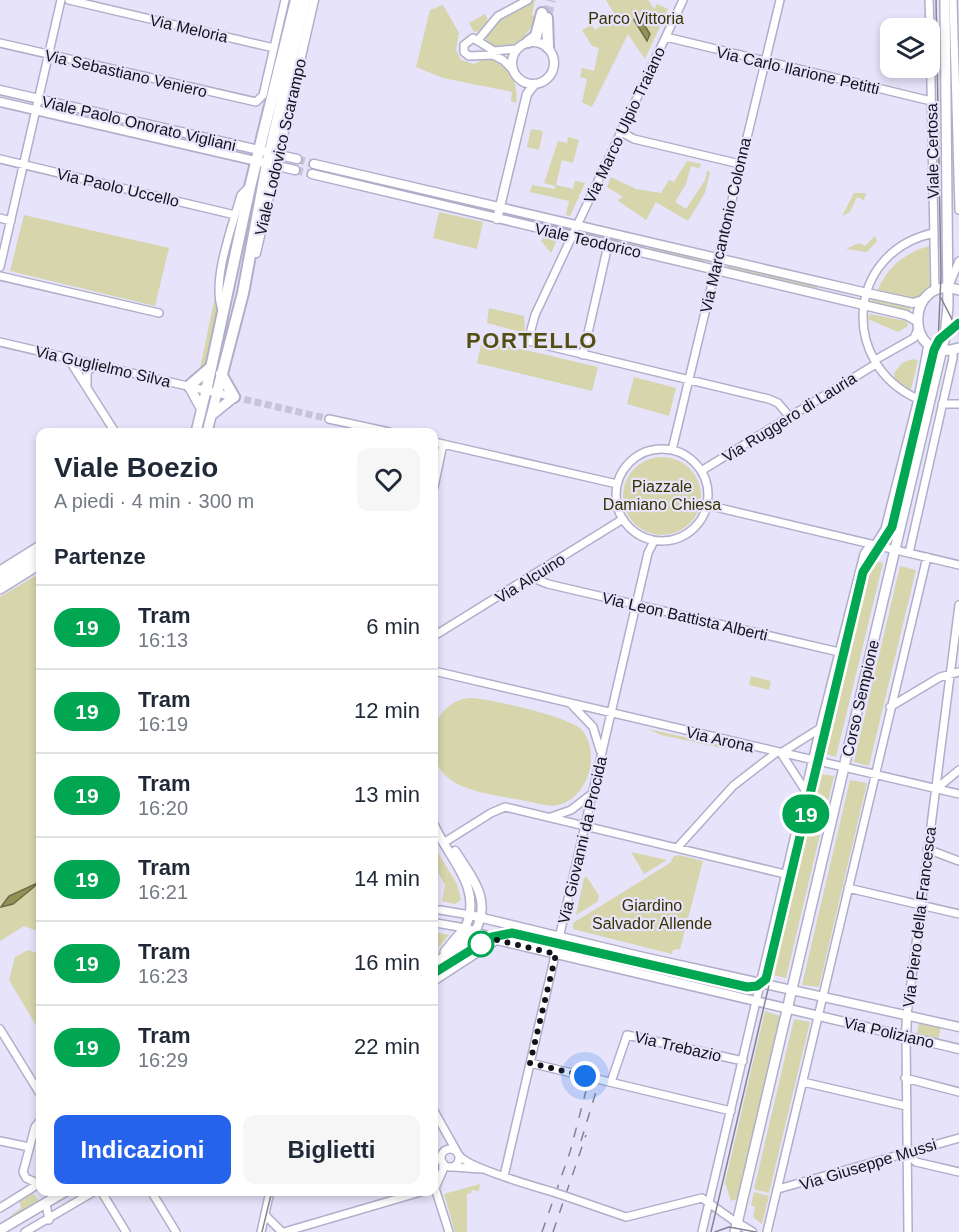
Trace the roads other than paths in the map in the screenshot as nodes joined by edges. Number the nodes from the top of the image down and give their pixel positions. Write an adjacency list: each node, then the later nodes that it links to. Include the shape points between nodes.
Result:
1 (62, 0): 21 (street)
2 (69, 0): 19 (street, Via Meloria)
3 (285, 0): 19 (street, Viale Lodovico Scarampo)
4 (296, 0): 36 (main road, Viale Lodovico Scarampo)
5 (305, 0): 38 (main road, Viale Lodovico Scarampo)
6 (314, 0): 38 (street, Viale Lodovico Scarampo)
7 (528, 0): 17 (street, via 498,16)
8 (683, 0): 14 (street, Via Marco Ulpio Traiano)
9 (780, 0): 22 (street, Via Marcantonio Colonna)
10 (929, 0): 13 (street, Viale Certosa)
11 (945, 0): 46 (main road, Viale Certosa)
12 (953, 0): 34 (street, Viale Certosa)
13 (930, 18)
14 (666, 37): 22 (street, Via Carlo Ilarione Petitti); 37 (street, Via Marco Ulpio Traiano)
15 (528, 42): 18 (street); 18 (main road, via 536,36 545,15); 20 (street)
16 (0, 43): 21 (street, Via Sebastiano Veniero)
17 (480, 47): 20 (street, via 499,52); 23 (street)
18 (548, 47): 26 (street, via 554,67 548,78)
19 (273, 48): 29 (street, Viale Lodovico Scarampo)
20 (516, 49): 23 (street)
21 (49, 55): 30 (street); 33 (street, Via Sebastiano Veniero)
22 (765, 62): 31 (street, Via Carlo Ilarione Petitti); 42 (street, Via Marcantonio Colonna)
23 (513, 70): 25 (street)
24 (931, 78): 31 (street, Viale Certosa)
25 (523, 82): 26 (street); 28 (street)
26 (535, 84): 28 (street)
27 (0, 90): 30 (street, Viale Paolo Onorato Vigliani)
28 (527, 94): 49 (street)
29 (263, 95): 33 (street, Viale Lodovico Scarampo, via 259,102); 36 (street, Viale Lodovico Scarampo)
30 (38, 99): 35 (street); 38 (street, Viale Paolo Onorato Vigliani)
31 (931, 101): 56 (street, Viale Certosa)
32 (0, 102): 35 (street, Viale Paolo Onorato Vigliani)
33 (252, 102)
34 (957, 107): 47 (street, Viale Certosa)
35 (36, 111): 38 (street, Viale Paolo Onorato Vigliani); 43 (street)
36 (268, 112): 38 (main road, Viale Lodovico Scarampo)
37 (621, 132): 42 (street, via 634,139); 55 (street, Via Marco Ulpio Traiano)
38 (267, 158): 40 (street); 44 (street); 48 (main road, Viale Lodovico Scarampo); 82 (main road, Viale Lodovico Scarampo, via 243,293)
39 (0, 159): 43 (street, Via Paolo Uccello)
40 (297, 159)
41 (314, 164): 49 (street, Viale Teodorico)
42 (740, 164): 59 (street, Via Marcantonio Colonna)
43 (23, 165): 51 (street, Via Paolo Uccello); 54 (street)
44 (295, 170)
45 (312, 174): 53 (street, Viale Teodorico)
46 (946, 184): 47 (street); 64 (main road, Viale Certosa)
47 (958, 185): 50 (street, Viale Certosa)
48 (250, 187): 51 (street, Viale Lodovico Scarampo, via 241,195); 71 (main road, Viale Lodovico Scarampo)
49 (500, 205): 53 (street); 55 (street, Viale Teodorico)
50 (959, 210)
51 (236, 214): 71 (street, Viale Lodovico Scarampo, via 217,292)
52 (0, 218): 54 (street)
53 (496, 219): 57 (street, Viale Teodorico)
54 (11, 221): 61 (street)
55 (578, 224): 57 (street, Via Marco Ulpio Traiano); 59 (street, Viale Teodorico)
56 (934, 233): 66 (street, Viale Certosa); 67 (street, via 893,252 875,273)
57 (572, 236): 58 (street, Viale Teodorico); 77 (street, Via Marco Ulpio Traiano, via 535,315 528,341)
58 (608, 245): 62 (street, Viale Teodorico); 77 (street)
59 (718, 258): 62 (street, Via Marcantonio Colonna); 67 (street, Viale Teodorico)
60 (959, 261): 64 (street)
61 (0, 267)
62 (715, 269): 69 (street, Viale Teodorico); 83 (street, Via Marcantonio Colonna)
63 (0, 276): 70 (street)
64 (948, 288): 65 (main road); 66 (main road); 75 (main road, Viale Certosa)
65 (959, 290)
66 (935, 291): 68 (main road)
67 (867, 293): 68 (street, Viale Teodorico, via 913,303); 69 (street)
68 (923, 300): 72 (main road)
69 (864, 305): 72 (street, Viale Teodorico, via 906,315); 80 (street, via 864,332)
70 (159, 313)
71 (224, 314): 81 (main road, Viale Lodovico Scarampo)
72 (917, 325): 74 (main road); 80 (street, Via Ruggero di Lauria, via 914,338 875,360)
73 (0, 342): 78 (street, Via Guglielmo Silva)
74 (928, 344): 75 (main road); 88 (street, Corso Sempione)
75 (942, 350): 76 (main road); 110 (main road, Corso Sempione)
76 (956, 350): 89 (street)
77 (583, 355): 83 (street)
78 (68, 358): 79 (street, Via Guglielmo Silva); 85 (street)
79 (96, 364): 84 (street, Via Guglielmo Silva); 85 (street, via 87,372)
80 (876, 364): 88 (street); 92 (street, Via Ruggero di Lauria)
81 (212, 365): 84 (main road); 86 (main road, Viale Lodovico Scarampo)
82 (221, 373): 86 (main road, Viale Lodovico Scarampo); 87 (main road)
83 (689, 381): 92 (street, via 769,399); 101 (street, Via Marcantonio Colonna)
84 (189, 386): 86 (street, Via Guglielmo Silva); 91 (main road)
85 (87, 388): 95 (street)
86 (211, 392): 87 (street, Via Guglielmo Silva); 91 (main road); 94 (main road)
87 (234, 397): 94 (main road, via 217,409)
88 (917, 401): 108 (street, Corso Sempione, via 885,531)
89 (942, 404): 90 (street); 111 (street)
90 (959, 404)
91 (202, 411): 96 (main road)
92 (790, 417): 103 (street, Via Ruggero di Lauria)
93 (329, 418): 98 (street)
94 (210, 422): 97 (main road)
95 (112, 428)
96 (197, 428)
97 (208, 428)
98 (372, 428)
99 (438, 443): 100 (street)
100 (443, 444): 102 (street); 104 (street)
101 (672, 450): 103 (street, via 688,457); 104 (street, via 656,449 636,457 625,468)
102 (438, 468)
103 (701, 471): 105 (street, via 707,485)
104 (618, 484): 106 (street, via 616,501)
105 (707, 506): 107 (street, via 702,519 688,534 669,541); 108 (street)
106 (623, 519): 107 (street, via 637,534); 119 (street, Via Alcuino)
107 (654, 541): 121 (street, Via Giovanni da Procida)
108 (873, 544): 110 (street); 124 (street, Corso Sempione, via 864,554)
109 (36, 548): 117 (main road)
110 (895, 549): 111 (street); 137 (main road, Corso Sempione)
111 (909, 553): 113 (street)
112 (36, 554): 118 (main road, via 17,566)
113 (927, 557): 115 (street); 130 (street, Corso Sempione)
114 (36, 559): 118 (main road)
115 (959, 565)
116 (36, 567): 118 (street)
117 (0, 571)
118 (18, 575): 120 (main road)
119 (535, 575): 121 (street, Via Leon Battista Alberti, via 545,583); 123 (street, Via Alcuino)
120 (1, 587)
121 (636, 604): 124 (street, Via Leon Battista Alberti); 131 (street, Via Giovanni da Procida)
122 (959, 605): 126 (street, Via Piero della Francesca)
123 (438, 634)
124 (839, 652): 132 (street, Corso Sempione)
125 (438, 672): 129 (street, Via Arona)
126 (955, 674): 127 (street, Via Piero della Francesca); 130 (street, via 940,677)
127 (949, 692): 128 (street); 136 (street, Via Piero della Francesca)
128 (959, 694)
129 (567, 702): 131 (street, Via Arona); 134 (street, Via Arona, via 593,727)
130 (890, 707): 139 (street, Corso Sempione)
131 (611, 713): 133 (street, Via Arona); 134 (street, Via Giovanni da Procida)
132 (820, 728): 133 (street, Corso Sempione); 135 (street, Corso Sempione)
133 (779, 752): 135 (street, Via Arona); 142 (street); 150 (street, Corso Sempione, via 733,786)
134 (602, 755): 143 (street, Via Giovanni da Procida)
135 (812, 760): 137 (street, Via Arona); 142 (street, Corso Sempione)
136 (939, 767): 140 (street); 141 (street, Via Piero della Francesca)
137 (844, 768): 139 (street, Via Arona); 170 (main road, Corso Sempione)
138 (959, 770): 140 (street)
139 (874, 774): 141 (street, Via Arona); 154 (street, Corso Sempione)
140 (951, 775): 141 (street)
141 (936, 789): 144 (street, Via Arona); 151 (street, Via Piero della Francesca)
142 (805, 790): 153 (street, Corso Sempione)
143 (593, 793): 145 (street, via 571,810); 147 (street, Via Giovanni da Procida)
144 (959, 794)
145 (549, 817): 147 (street); 149 (street, via 500,808)
146 (438, 824): 149 (street)
147 (585, 826): 150 (street); 163 (street, Via Giovanni da Procida)
148 (438, 832): 158 (street, via 467,883)
149 (448, 840): 159 (street, via 479,890)
150 (677, 848): 153 (street)
151 (927, 849): 152 (street); 155 (street, Via Piero della Francesca)
152 (959, 861)
153 (785, 874): 169 (street, Corso Sempione)
154 (848, 888): 155 (street); 171 (street, Corso Sempione)
155 (921, 905): 157 (street); 175 (street, Via Piero della Francesca)
156 (440, 910): 158 (street)
157 (959, 914)
158 (470, 915): 159 (street); 161 (street)
159 (482, 916): 162 (street); 163 (street)
160 (438, 923): 161 (street)
161 (465, 928): 162 (street); 166 (main road)
162 (475, 931): 164 (street); 167 (main road)
163 (560, 936): 165 (street, Via Giovanni da Procida); 169 (street)
164 (497, 940): 165 (street); 168 (street)
165 (556, 954): 172 (street); 183 (street, Via Giovanni da Procida)
166 (438, 958)
167 (438, 960)
168 (438, 978)
169 (761, 983): 170 (street); 172 (street, Corso Sempione)
170 (793, 990): 171 (street); 173 (main road, Corso Sempione)
171 (823, 996): 174 (street, Corso Sempione); 175 (street, Via Poliziano)
172 (758, 1000): 173 (street); 182 (street, Corso Sempione)
173 (789, 1008): 174 (street); 221 (main road, Corso Sempione)
174 (818, 1015): 178 (street, Via Poliziano); 186 (street, Corso Sempione)
175 (907, 1015): 176 (street, Via Poliziano); 178 (street, Via Piero della Francesca)
176 (959, 1028)
177 (0, 1029): 179 (street)
178 (906, 1036): 180 (street, Via Poliziano); 184 (street, Via Piero della Francesca)
179 (9, 1044): 181 (street); 187 (street)
180 (959, 1048)
181 (0, 1049)
182 (743, 1061): 185 (street, Via Trebazio, via 627,1035); 190 (street, Corso Sempione)
183 (530, 1063): 185 (street); 203 (street, Via Giovanni da Procida)
184 (906, 1078): 188 (street); 189 (street, Via Piero della Francesca)
185 (611, 1082): 190 (street)
186 (803, 1082): 189 (street); 207 (street, Corso Sempione)
187 (36, 1088)
188 (959, 1092)
189 (906, 1106): 196 (street, Via Piero della Francesca)
190 (731, 1111): 215 (street, Corso Sempione)
191 (438, 1118): 197 (street)
192 (36, 1126): 195 (street)
193 (959, 1138): 196 (street, Via Giuseppe Mussi)
194 (0, 1141): 195 (street)
195 (29, 1147): 205 (street, via 23,1174)
196 (907, 1153): 202 (street, via 916,1162); 207 (street, Via Giuseppe Mussi); 234 (street, Via Piero della Francesca)
197 (458, 1154): 199 (street, via 446,1150); 200 (street, via 459,1161); 201 (street, via 462,1160)
198 (438, 1157): 199 (street)
199 (442, 1162): 200 (street); 204 (street)
200 (454, 1167): 201 (street)
201 (484, 1169): 203 (street)
202 (959, 1172)
203 (504, 1176): 215 (street, bridge, via 626,1217 699,1197)
204 (438, 1180)
205 (36, 1182)
206 (36, 1186): 217 (street)
207 (778, 1189): 233 (street, Corso Sempione)
208 (58, 1196): 216 (main road)
209 (87, 1196): 220 (street)
210 (104, 1196): 226 (street)
211 (154, 1196): 227 (street)
212 (269, 1196): 218 (street)
213 (408, 1196): 222 (street)
214 (437, 1196): 230 (street)
215 (708, 1202): 221 (street); 231 (street, Corso Sempione)
216 (45, 1204): 219 (main road); 220 (street)
217 (0, 1208)
218 (265, 1215): 228 (street); 229 (street)
219 (25, 1218): 223 (main road); 224 (main road)
220 (49, 1220): 225 (street)
221 (736, 1227): 232 (street)
222 (308, 1228): 229 (street)
223 (0, 1230)
224 (10, 1232)
225 (28, 1232)
226 (126, 1232)
227 (176, 1232)
228 (261, 1232)
229 (283, 1232)
230 (449, 1232)
231 (702, 1232)
232 (752, 1232)
233 (767, 1232)
234 (908, 1232)

